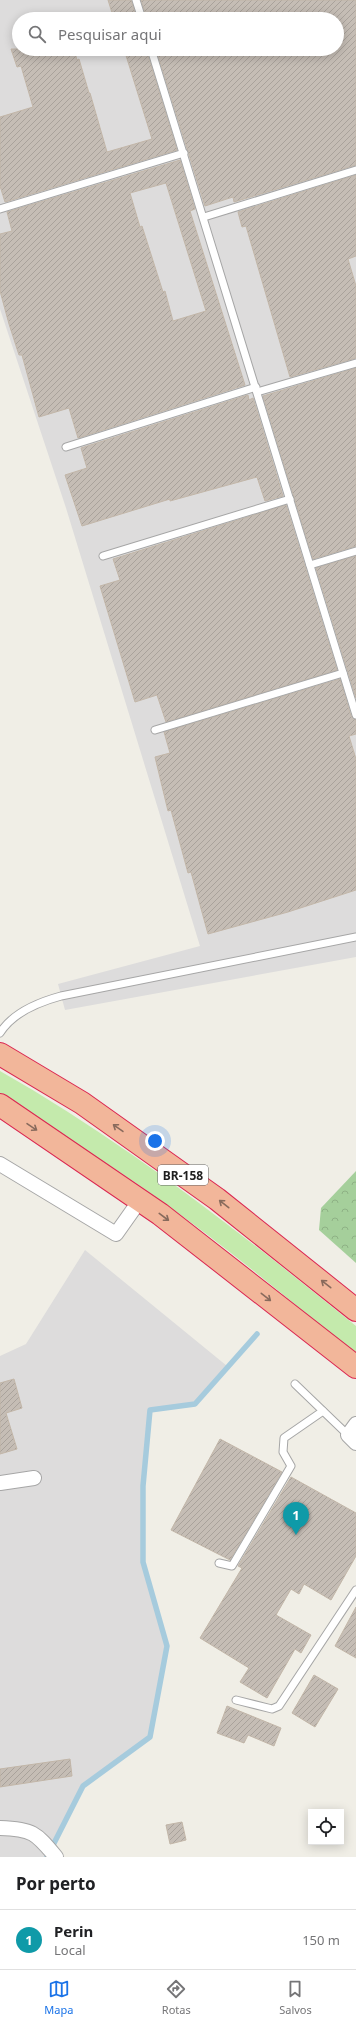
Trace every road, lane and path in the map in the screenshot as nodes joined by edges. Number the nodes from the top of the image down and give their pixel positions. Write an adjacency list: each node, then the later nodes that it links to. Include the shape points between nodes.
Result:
1 (136, 0): 2 (lane)
2 (140, 12)
3 (153, 56): 4 (lane)
4 (184, 153): 6 (lane); 7 (lane)
5 (356, 170): 7 (lane)
6 (0, 209)
7 (204, 217): 9 (lane)
8 (356, 363): 9 (lane)
9 (257, 389): 10 (lane); 11 (lane)
10 (66, 447)
11 (290, 499): 13 (lane); 14 (lane)
12 (356, 551): 14 (lane)
13 (103, 556)
14 (310, 565): 15 (lane)
15 (343, 673): 16 (lane); 17 (lane)
16 (356, 715)
17 (155, 730)
18 (356, 937): 19 (lane, via 61,996 38,1003 16,1017)
19 (0, 1033)
20 (0, 1054): 24 (highway, BR-158, one-way to 20, via 217,1199 82,1103)
21 (0, 1105): 23 (highway, one-way to 23)
22 (0, 1164): 23 (street, via 116,1234)
23 (140, 1200): 25 (highway, one-way to 25)
24 (356, 1310)
25 (356, 1367)
26 (295, 1384): 27 (lane)
27 (322, 1411): 29 (lane); 32 (lane, via 284,1438 284,1452 290,1466 232,1566)
28 (356, 1424): 29 (street)
29 (352, 1439)
30 (34, 1478): 31 (street)
31 (0, 1483)
32 (219, 1563)
33 (356, 1590): 34 (lane, via 279,1706 272,1709)
34 (236, 1700)
35 (0, 1828): 36 (street, via 17,1828 38,1835)
36 (56, 1857)

